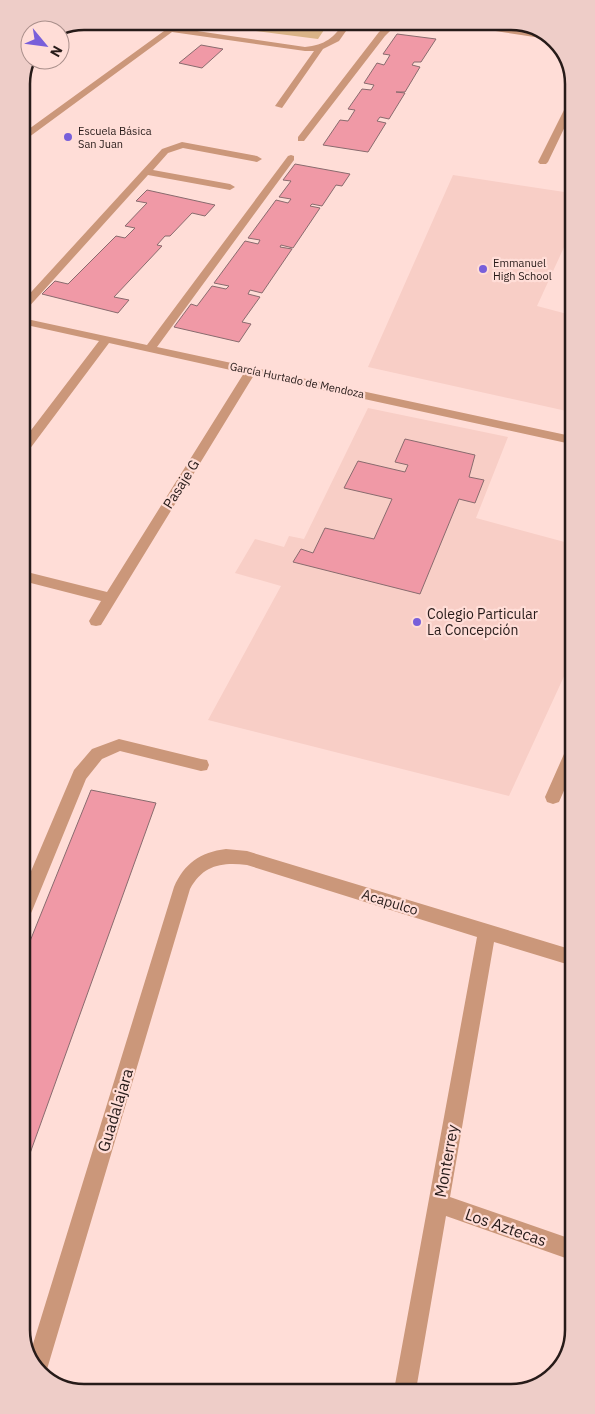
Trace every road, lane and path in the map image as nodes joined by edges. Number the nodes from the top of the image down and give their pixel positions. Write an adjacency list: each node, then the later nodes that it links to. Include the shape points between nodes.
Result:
1 (170, 30): 6 (street, via 297,49); 9 (street)
2 (343, 30): 6 (street, via 337,40)
3 (386, 30): 10 (street)
4 (497, 30): 5 (street)
5 (535, 36)
6 (320, 48): 7 (street)
7 (278, 106)
8 (565, 116): 13 (street)
9 (30, 132)
10 (301, 139)
11 (291, 158): 19 (street)
12 (258, 159): 14 (street, via 182,145 166,151)
13 (543, 162)
14 (146, 172): 15 (street); 16 (street)
15 (230, 187)
16 (30, 299)
17 (30, 323): 18 (street, García Hurtado de Mendoza)
18 (106, 339): 19 (street, García Hurtado de Mendoza); 22 (street)
19 (150, 348): 20 (street, García Hurtado de Mendoza)
20 (251, 370): 21 (street, García Hurtado de Mendoza); 24 (street, Pasaje G)
21 (565, 438)
22 (30, 440)
23 (30, 578): 24 (street)
24 (110, 598): 25 (street, Pasaje G)
25 (96, 621)
26 (201, 764): 30 (street, via 119,745 97,754 80,775)
27 (565, 770): 28 (street)
28 (553, 797)
29 (207, 860): 31 (street, Acapulco, via 233,855 247,858); 35 (street, Guadalajara, via 188,876 182,887)
30 (30, 894)
31 (487, 932): 32 (street, Acapulco); 33 (street, Monterrey)
32 (565, 956)
33 (439, 1203): 34 (street, Los Aztecas); 36 (street, Monterrey)
34 (565, 1248)
35 (39, 1360)
36 (406, 1384)

